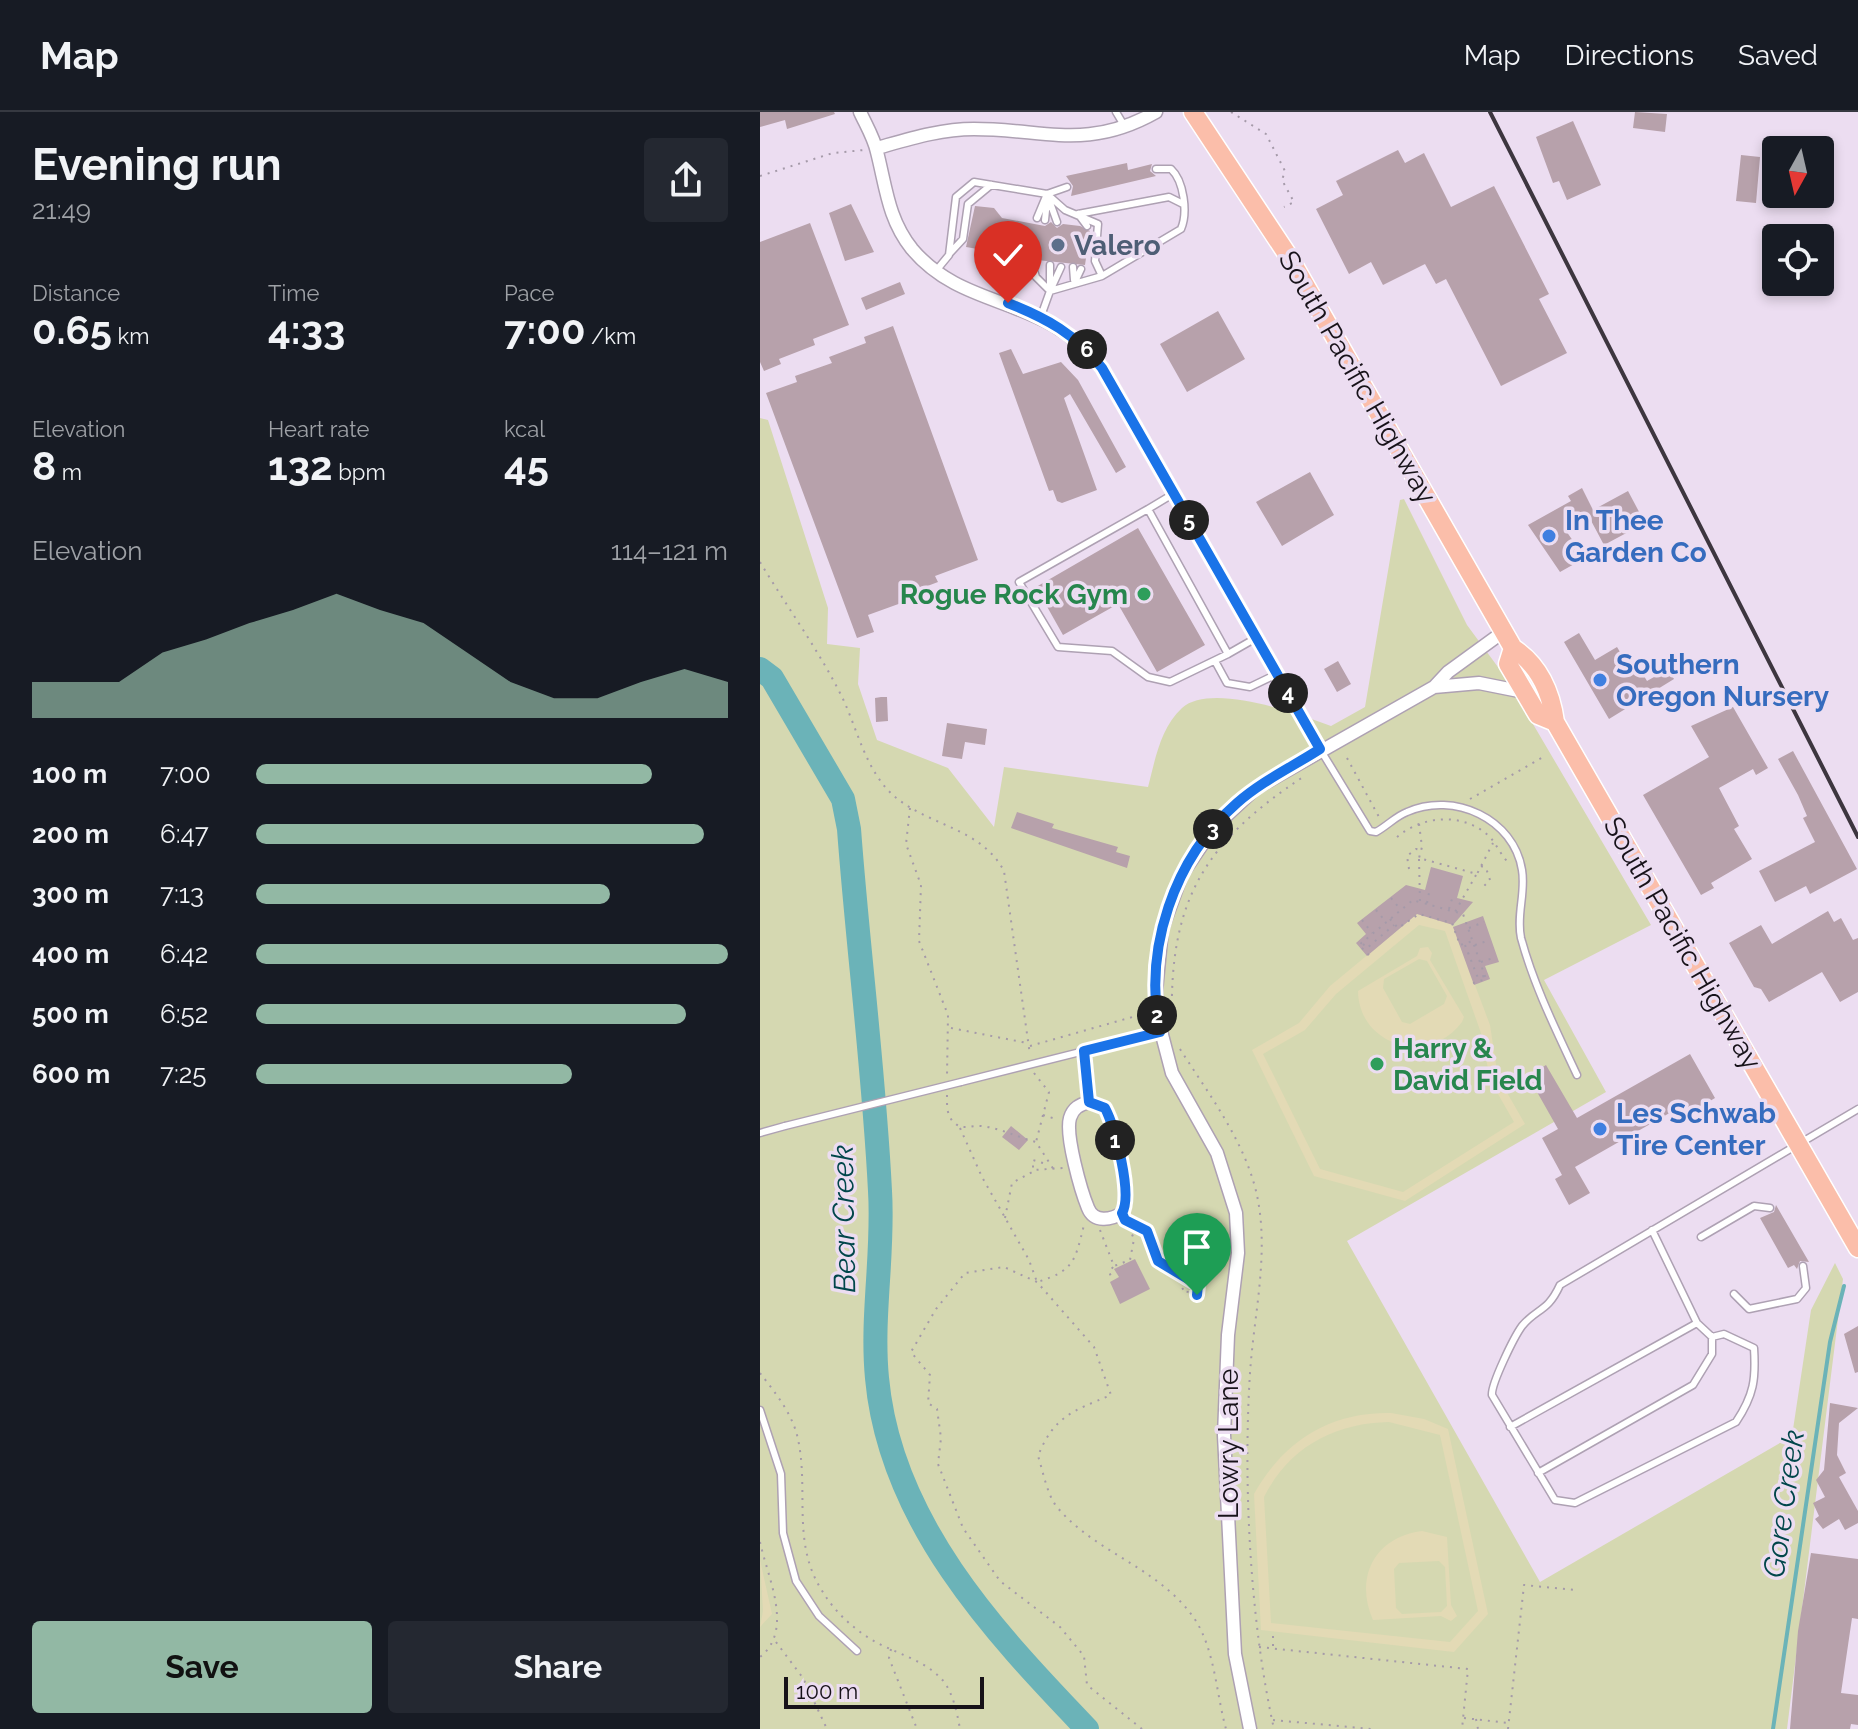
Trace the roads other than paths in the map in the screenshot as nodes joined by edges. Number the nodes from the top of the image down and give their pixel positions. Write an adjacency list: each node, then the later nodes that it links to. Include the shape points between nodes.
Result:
1 (860, 112): 6 (street)
2 (1116, 112): 5 (lane)
3 (1156, 112): 5 (street)
4 (1193, 112): 36 (main road, South Pacific Highway, via 1289,257)
5 (1125, 127): 6 (street, via 1075,137 946,131)
6 (877, 148): 27 (street, via 890,212 911,248)
7 (1156, 169): 11 (lane, via 1175,172)
8 (991, 185): 10 (lane); 20 (lane, via 968,204 963,239); 20 (lane, via 974,182 956,197)
9 (1067, 187): 10 (lane)
10 (1047, 194): 12 (lane); 14 (lane); 15 (lane); 16 (lane)
11 (1183, 204): 13 (lane, via 1169,197); 28 (lane, via 1181,229)
12 (1065, 210): 13 (lane); 17 (lane)
13 (1078, 214): 18 (lane); 19 (lane); 28 (lane, via 1098,224 1095,261)
14 (1037, 218)
15 (1045, 220)
16 (1057, 222)
17 (1068, 222)
18 (1079, 225)
19 (1087, 226)
20 (949, 255): 27 (lane)
21 (1031, 261): 29 (lane)
22 (1039, 262): 29 (lane)
23 (1050, 265): 31 (lane)
24 (1061, 267): 31 (lane)
25 (1073, 267): 30 (lane)
26 (1081, 269): 30 (lane)
27 (935, 272): 32 (street, via 967,290)
28 (1102, 276): 30 (lane)
29 (1036, 277): 31 (lane)
30 (1074, 284): 31 (lane)
31 (1050, 291): 32 (lane)
32 (1041, 316): 33 (street, via 1074,337 1102,368)
33 (1174, 494): 34 (lane); 35 (street)
34 (1148, 509): 37 (lane); 38 (lane, via 1019,582 1058,647 1112,651 1148,677 1170,682)
35 (1256, 638): 37 (lane); 39 (street)
36 (1508, 640): 40 (street, Lowry Lane, via 1448,672); 41 (main road, South Pacific Highway, via 1508,664); 42 (main road, South Pacific Highway, via 1530,659 1552,699)
37 (1228, 654): 38 (lane)
38 (1215, 661): 39 (lane, via 1227,683 1250,687)
39 (1277, 674): 43 (street)
40 (1434, 687): 41 (street, Lowry Lane, via 1479,683); 43 (street, Lowry Lane)
41 (1524, 692): 42 (main road, South Pacific Highway, via 1538,715)
42 (1555, 722): 50 (main road, South Pacific Highway)
43 (1320, 749): 44 (street, Lowry Lane, via 1234,805 1190,860 1168,908 1158,951); 46 (lane, via 1370,831 1406,812 1450,805 1493,822 1506,834 1519,858 1524,887 1521,937 1542,1000)
44 (1160, 1032): 45 (lane); 63 (street, Lowry Lane, via 1179,1089 1217,1153 1236,1213 1238,1253 1224,1435 1235,1654)
45 (1084, 1051): 47 (street); 49 (lane, bridge)
46 (1577, 1075)
47 (1089, 1102): 47 (street, via 1099,1103 1109,1115 1127,1198 1122,1213 1094,1216 1077,1166 1068,1122 1079,1105)
48 (1858, 1109): 50 (lane)
49 (760, 1133)
50 (1798, 1144): 52 (lane); 54 (main road, South Pacific Highway)
51 (1770, 1208): 53 (lane, via 1754,1206)
52 (1652, 1230): 57 (lane); 60 (lane, via 1560,1285 1551,1305 1523,1326 1491,1384)
53 (1701, 1237)
54 (1858, 1248)
55 (1803, 1266): 56 (lane, via 1806,1288 1797,1299 1749,1309)
56 (1734, 1294)
57 (1697, 1323): 58 (lane); 60 (lane)
58 (1712, 1337): 61 (lane, via 1712,1354 1693,1385); 61 (lane, via 1724,1334 1754,1348 1757,1382 1736,1422 1575,1503 1555,1500)
59 (760, 1410): 62 (lane, via 781,1474 783,1533 796,1581 819,1616)
60 (1510, 1427): 61 (lane)
61 (1538, 1473)
62 (857, 1651)
63 (1250, 1729)

